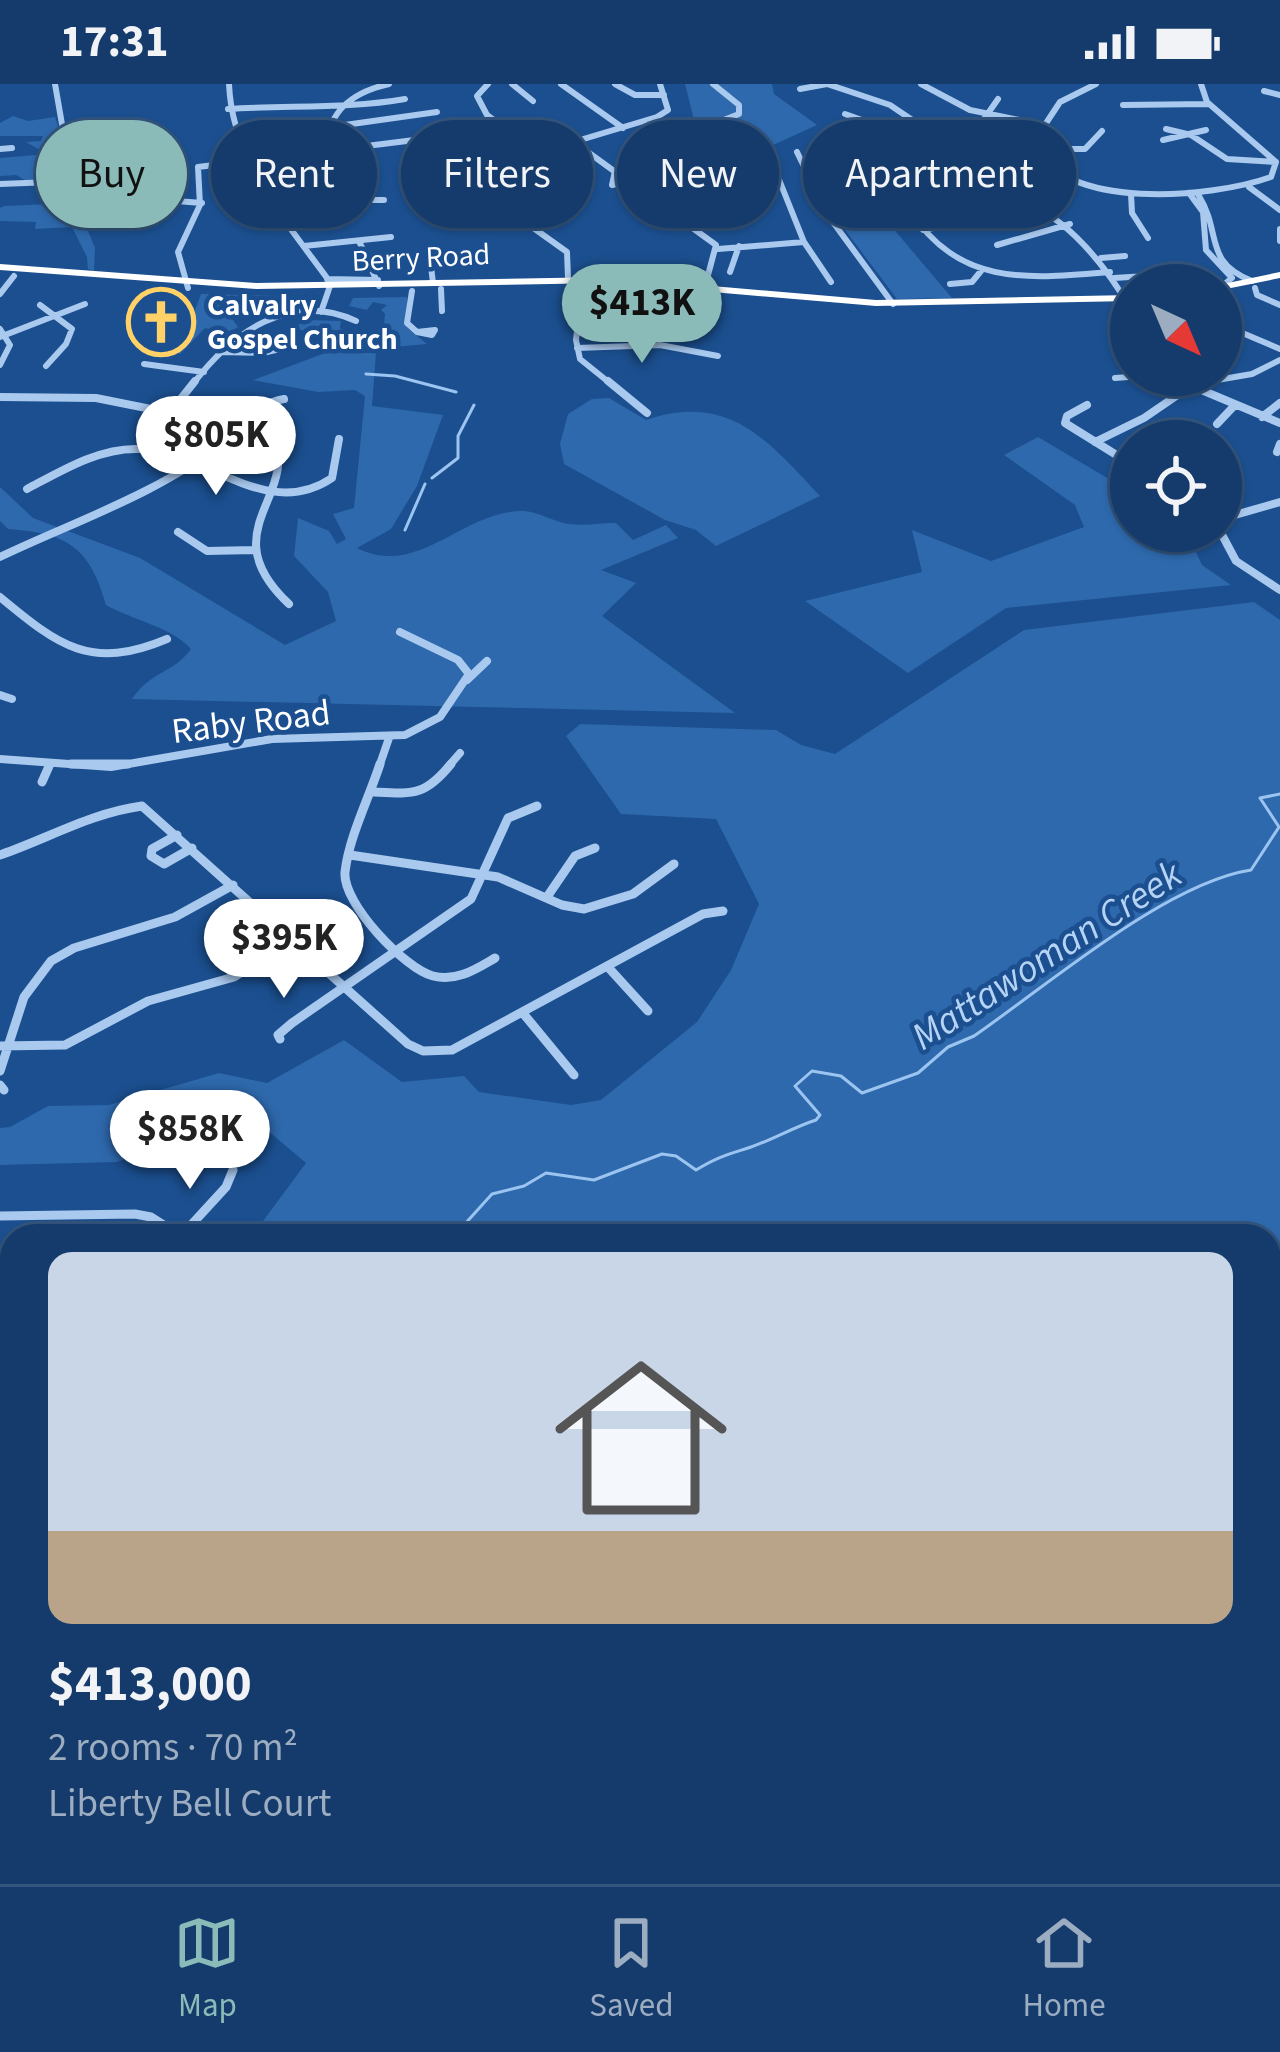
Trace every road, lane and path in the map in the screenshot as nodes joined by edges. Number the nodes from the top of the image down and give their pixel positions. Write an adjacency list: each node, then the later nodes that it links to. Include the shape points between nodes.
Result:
1 (55, 84): 29 (street)
2 (229, 84): 25 (street)
3 (389, 84): 22 (street)
4 (488, 84): 32 (street, via 476,93)
5 (512, 84): 21 (street)
6 (561, 84): 41 (street)
7 (614, 84): 17 (street, via 635,95)
8 (659, 84): 17 (street)
9 (713, 84): 34 (street, via 740,108)
10 (827, 84): 15 (street); 36 (street)
11 (921, 84): 28 (street)
12 (1096, 84): 39 (street, via 1060,102)
13 (1190, 84): 14 (street)
14 (1201, 85): 23 (street)
15 (800, 89)
16 (1264, 91): 18 (street)
17 (664, 95): 33 (street, via 668,110)
18 (1280, 95)
19 (405, 99): 22 (street)
20 (998, 99): 28 (street)
21 (533, 101)
22 (345, 103): 25 (street); 31 (street)
23 (1209, 104): 24 (street); 52 (street)
24 (1123, 105)
25 (228, 109): 30 (street)
26 (437, 112): 40 (street)
27 (844, 114): 35 (street)
28 (987, 115): 37 (street); 38 (street)
29 (60, 120)
30 (232, 120)
31 (332, 120)
32 (494, 120)
33 (645, 120)
34 (728, 120)
35 (860, 120)
36 (913, 120)
37 (984, 120)
38 (1016, 120)
39 (1047, 120)
40 (377, 121)
41 (617, 124)
42 (1166, 129): 45 (street)
43 (1206, 130): 45 (street)
44 (1102, 131): 49 (street)
45 (1192, 136): 46 (street); 52 (street, via 1227,159)
46 (1163, 140)
47 (0, 148): 48 (street)
48 (12, 148)
49 (1076, 150)
50 (797, 152): 115 (street, via 827,214)
51 (593, 155): 54 (street)
52 (1276, 162): 61 (street, via 1271,177)
53 (211, 167): 67 (street, via 196,170)
54 (615, 171): 59 (street)
55 (779, 179): 60 (street)
56 (1076, 180): 63 (street)
57 (36, 183): 58 (street)
58 (0, 184)
59 (617, 184)
60 (781, 184): 81 (street)
61 (1249, 187): 62 (street); 68 (street)
62 (1192, 193): 63 (street); 89 (street, via 1203,212 1206,250); 105 (street, via 1211,216 1216,255)
63 (1131, 194): 78 (street, via 1132,214)
64 (377, 200): 65 (street)
65 (383, 200)
66 (187, 202): 67 (street)
67 (202, 203): 103 (street, via 178,252)
68 (1279, 206)
69 (292, 228): 83 (street)
70 (533, 228): 96 (street, via 567,252)
71 (690, 228): 85 (street)
72 (932, 228): 76 (street)
73 (1055, 228): 82 (street)
74 (1074, 228): 88 (street)
75 (1280, 229): 80 (street)
76 (923, 230): 91 (street, via 948,256)
77 (391, 237): 79 (street)
78 (1148, 238)
79 (359, 241): 83 (street); 102 (street)
80 (1280, 241)
81 (804, 242): 84 (street); 101 (street)
82 (997, 244)
83 (304, 246): 106 (street)
84 (739, 246): 85 (street); 92 (street)
85 (718, 249): 109 (street)
86 (1125, 256): 88 (street)
87 (430, 258): 99 (street)
88 (1101, 258): 93 (street)
89 (1219, 264)
90 (0, 271): 95 (highway, Berry Road); 103 (highway, Berry Road)
91 (981, 271): 94 (street); 98 (street)
92 (730, 272)
93 (1110, 272)
94 (1110, 275)
95 (14, 276): 103 (highway, Berry Road); 112 (street)
96 (568, 278): 99 (highway, Berry Road); 100 (highway, Berry Road)
97 (1280, 278): 105 (highway)
98 (973, 281): 104 (street); 110 (street); 111 (street)
99 (435, 282): 100 (highway, Berry Road); 108 (highway, Berry Road); 119 (street)
100 (587, 282): 109 (highway, Berry Road); 127 (street)
101 (831, 282)
102 (378, 283): 106 (highway, Berry Road); 108 (highway, Berry Road)
103 (189, 284): 106 (highway, Berry Road)
104 (950, 284)
105 (1254, 284): 107 (highway); 118 (street, via 1257,295)
106 (327, 286): 108 (highway, Berry Road); 120 (street)
107 (1242, 286)
108 (414, 287): 123 (street, via 407,323)
109 (704, 291): 115 (highway, Berry Road); 116 (highway, Berry Road, via 888,310)
110 (962, 292)
111 (983, 293)
112 (0, 294)
113 (1110, 303): 115 (highway, Berry Road)
114 (85, 304): 121 (street)
115 (893, 304)
116 (1110, 304)
117 (40, 305): 121 (street)
118 (1280, 305)
119 (442, 311)
120 (321, 312): 122 (street); 129 (street, via 253,322)
121 (56, 317): 124 (street); 134 (street, via 71,336)
122 (356, 321)
123 (416, 332)
124 (2, 334): 132 (street, via 9,350)
125 (1242, 334): 128 (street)
126 (292, 346): 129 (street)
127 (577, 349): 130 (street, via 660,345); 145 (street, via 592,373)
128 (1280, 350)
129 (218, 352): 135 (street)
130 (718, 356)
131 (1280, 360): 136 (street)
132 (0, 364)
133 (144, 364): 135 (street)
134 (46, 367)
135 (204, 372): 144 (street)
136 (1242, 375)
137 (1176, 396): 151 (street)
138 (1210, 396): 143 (street)
139 (0, 397): 144 (street, via 96,398)
140 (284, 399): 149 (street, via 261,406)
141 (1280, 403): 146 (street)
142 (1088, 405): 151 (street, via 1065,423)
143 (1234, 406): 146 (street); 147 (street)
144 (172, 410): 149 (street)
145 (647, 412)
146 (1262, 417): 148 (street)
147 (1221, 420)
148 (1280, 423)
149 (244, 424): 153 (street); 155 (street, via 271,433 282,448)
150 (339, 439): 155 (street, via 324,487)
151 (1095, 442): 152 (street)
152 (1110, 451)
153 (193, 462): 154 (street, via 162,452 114,452); 155 (street); 162 (street)
154 (27, 489)
155 (268, 490): 160 (street)
156 (1267, 490): 157 (street)
157 (1278, 501): 158 (street)
158 (1242, 512)
159 (178, 532): 160 (street, via 207,551)
160 (255, 550): 165 (street, via 266,581)
161 (1231, 552): 163 (street)
162 (0, 556)
163 (1280, 589)
164 (0, 597): 167 (street, via 76,653 128,654)
165 (290, 604)
166 (400, 632): 169 (street, via 458,660)
167 (166, 639)
168 (487, 661): 169 (street, Raby Road)
169 (467, 680): 172 (street, Raby Road, via 431,725)
170 (0, 695): 171 (street)
171 (12, 699)
172 (389, 738): 175 (street, Raby Road, via 310,735 128,765); 177 (street)
173 (460, 753): 177 (street, via 430,788)
174 (0, 759): 175 (street, Raby Road)
175 (50, 763): 176 (street)
176 (42, 782)
177 (374, 792): 182 (street)
178 (537, 806): 185 (street, via 508,818)
179 (177, 835): 180 (street); 180 (street, via 151,856 164,864); 183 (street, via 142,806 121,805)
180 (192, 848): 186 (street)
181 (595, 848): 187 (street, via 575,856)
182 (350, 855): 185 (street); 190 (street, via 343,883 351,904)
183 (0, 856)
184 (674, 864): 187 (street, via 601,907 569,908)
185 (484, 875): 187 (street); 190 (street, via 471,899)
186 (233, 884): 189 (street); 197 (street, via 176,916 51,961 23,997)
187 (547, 897)
188 (723, 911): 192 (street)
189 (293, 941): 193 (street); 197 (street, via 234,976 148,1001 65,1045)
190 (398, 947): 191 (street, via 440,978); 193 (street)
191 (495, 958)
192 (607, 967): 194 (street); 195 (street)
193 (346, 988): 195 (street, via 423,1051 452,1050); 196 (street)
194 (648, 1011)
195 (522, 1012): 199 (street)
196 (280, 1039)
197 (4, 1046): 198 (street)
198 (0, 1071)
199 (574, 1075)
200 (233, 1170): 203 (street)
201 (0, 1216): 202 (street, via 135,1214)
202 (162, 1224)
203 (192, 1224)

